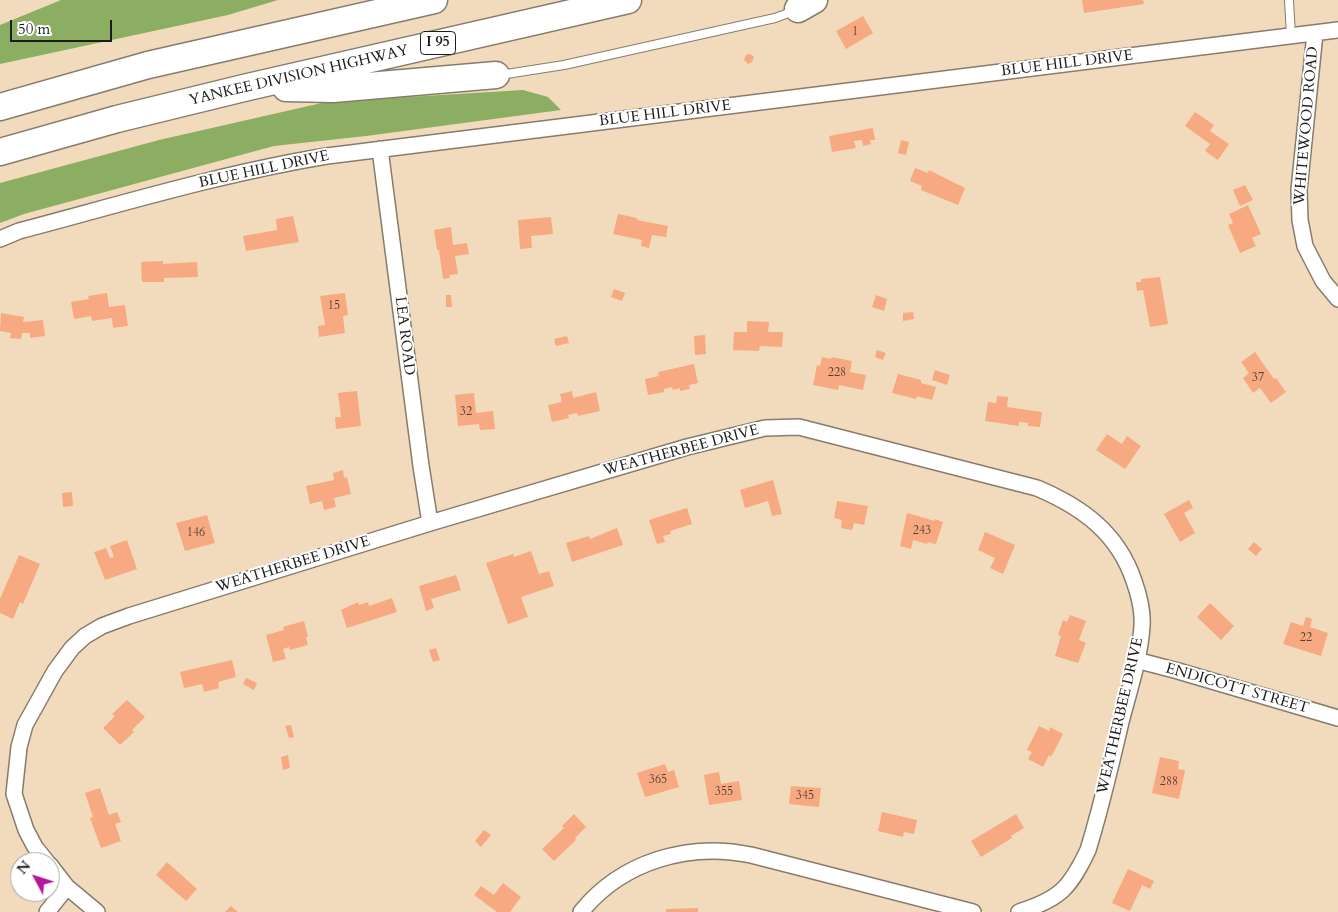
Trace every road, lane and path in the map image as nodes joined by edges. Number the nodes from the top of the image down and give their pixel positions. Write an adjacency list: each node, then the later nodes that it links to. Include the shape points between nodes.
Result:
1 (434, 0): 10 (highway, via 148,65)
2 (628, 0): 9 (highway, YANKEE DIVISION HIGHWAY / I 95)
3 (1289, 0): 7 (lane)
4 (806, 5): 8 (lane, via 775,18 564,65)
5 (1338, 30): 6 (street, BLUE HILL DRIVE)
6 (1315, 32): 7 (street, BLUE HILL DRIVE); 14 (street, WHITEWOOD ROAD, via 1299,190 1300,220 1305,246 1323,281)
7 (1291, 36): 11 (street, BLUE HILL DRIVE)
8 (496, 75): 9 (highway, via 333,89)
9 (248, 87): 12 (highway, YANKEE DIVISION HIGHWAY / I 95)
10 (0, 107)
11 (380, 149): 13 (street, BLUE HILL DRIVE, via 268,166); 15 (street, LEA ROAD)
12 (0, 152)
13 (0, 239)
14 (1338, 299)
15 (430, 523): 16 (street, WEATHERBEE DRIVE, via 687,447 765,428 799,427 1037,488 1088,515 1120,548 1140,596 1142,625); 18 (street, WEATHERBEE DRIVE, via 129,616 85,636 55,671 25,725 19,747 14,794 18,811)
16 (1136, 660): 17 (street, ENDICOTT STREET); 25 (street, WEATHERBEE DRIVE, via 1088,850 1074,878 1062,891 1048,901)
17 (1338, 718)
18 (40, 852)
19 (60, 878): 20 (street)
20 (67, 887): 21 (street); 22 (street)
21 (47, 912)
22 (97, 912)
23 (581, 912): 24 (street, via 611,884 639,867 672,855 704,850 736,852)
24 (973, 912)
25 (1020, 912)

